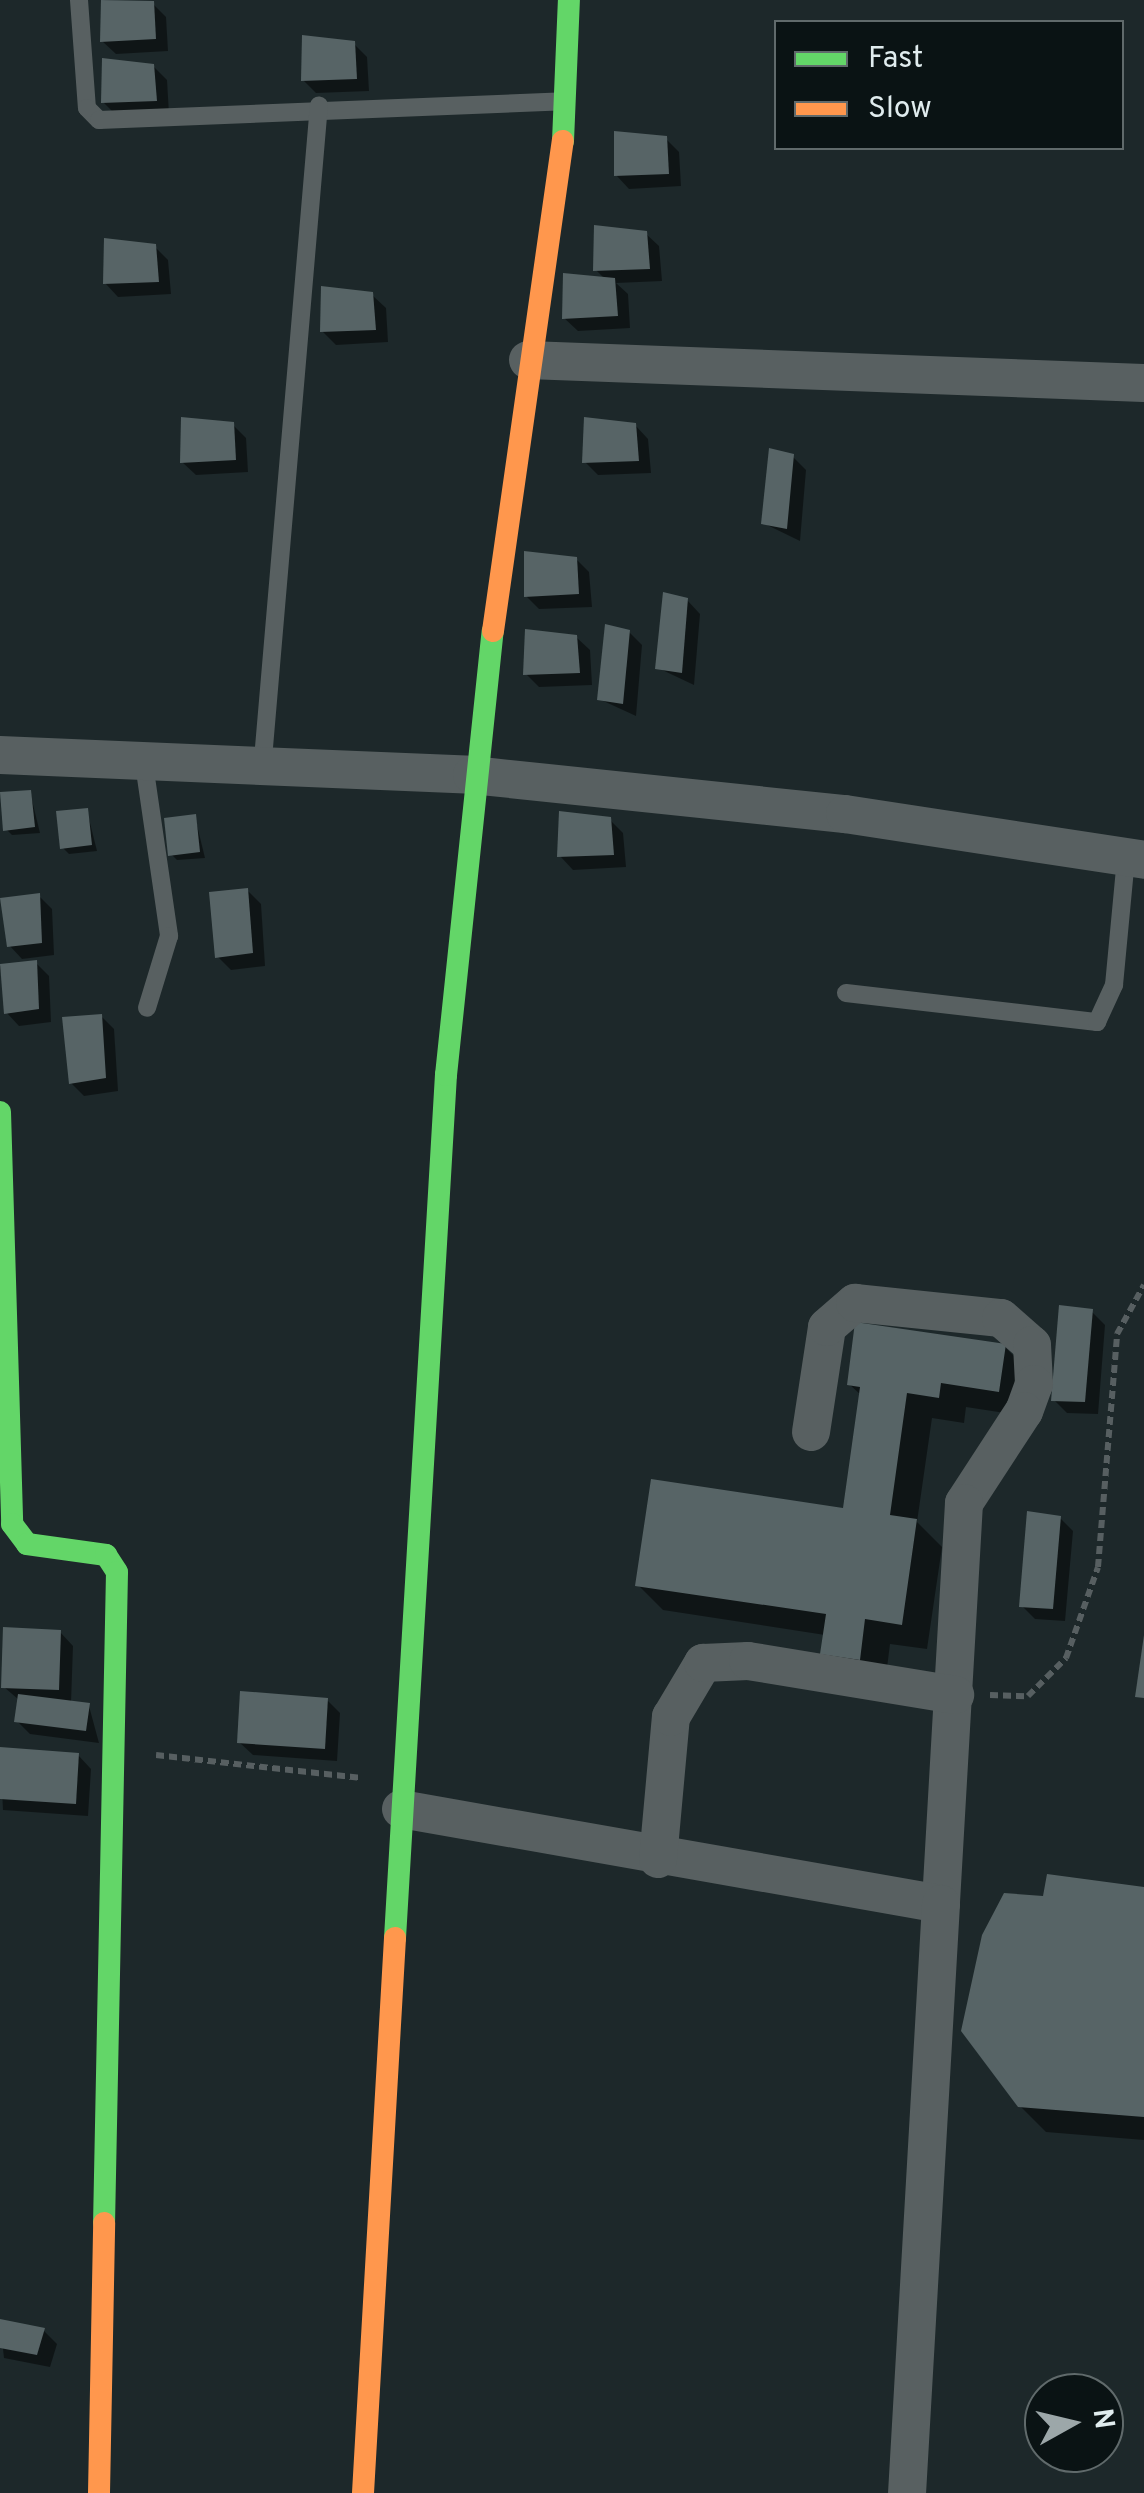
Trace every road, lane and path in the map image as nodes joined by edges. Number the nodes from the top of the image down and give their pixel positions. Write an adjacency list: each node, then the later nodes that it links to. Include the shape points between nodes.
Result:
1 (78, 0): 4 (lane, via 87,108 99,120)
2 (570, 0): 3 (street)
3 (569, 100): 4 (lane); 6 (street)
4 (319, 106): 9 (lane)
5 (1144, 383): 6 (street)
6 (525, 384): 10 (street)
7 (0, 754): 8 (street)
8 (143, 757): 9 (street); 13 (lane, via 169,936)
9 (263, 759): 10 (street)
10 (472, 775): 11 (street, via 845,814); 19 (street)
11 (1135, 858): 12 (lane, via 1114,985 1097,1022)
12 (846, 993)
13 (146, 1008)
14 (0, 1112): 18 (street, via 12,1524 28,1544 106,1555 115,1564)
15 (1144, 1285): 17 (path, via 1116,1334 1098,1567 1066,1658 1028,1696)
16 (811, 1432): 17 (street, via 827,1327 855,1303 1002,1318 1027,1335 1035,1364 1029,1397 964,1503)
17 (955, 1694): 20 (street, via 748,1661 702,1664 670,1717); 21 (street)
18 (112, 1758): 19 (path, via 162,1754); 22 (street)
19 (402, 1797): 20 (street); 23 (street)
20 (658, 1859): 21 (street)
21 (941, 1904): 24 (street)
22 (98, 2493)
23 (363, 2493)
24 (907, 2493)

